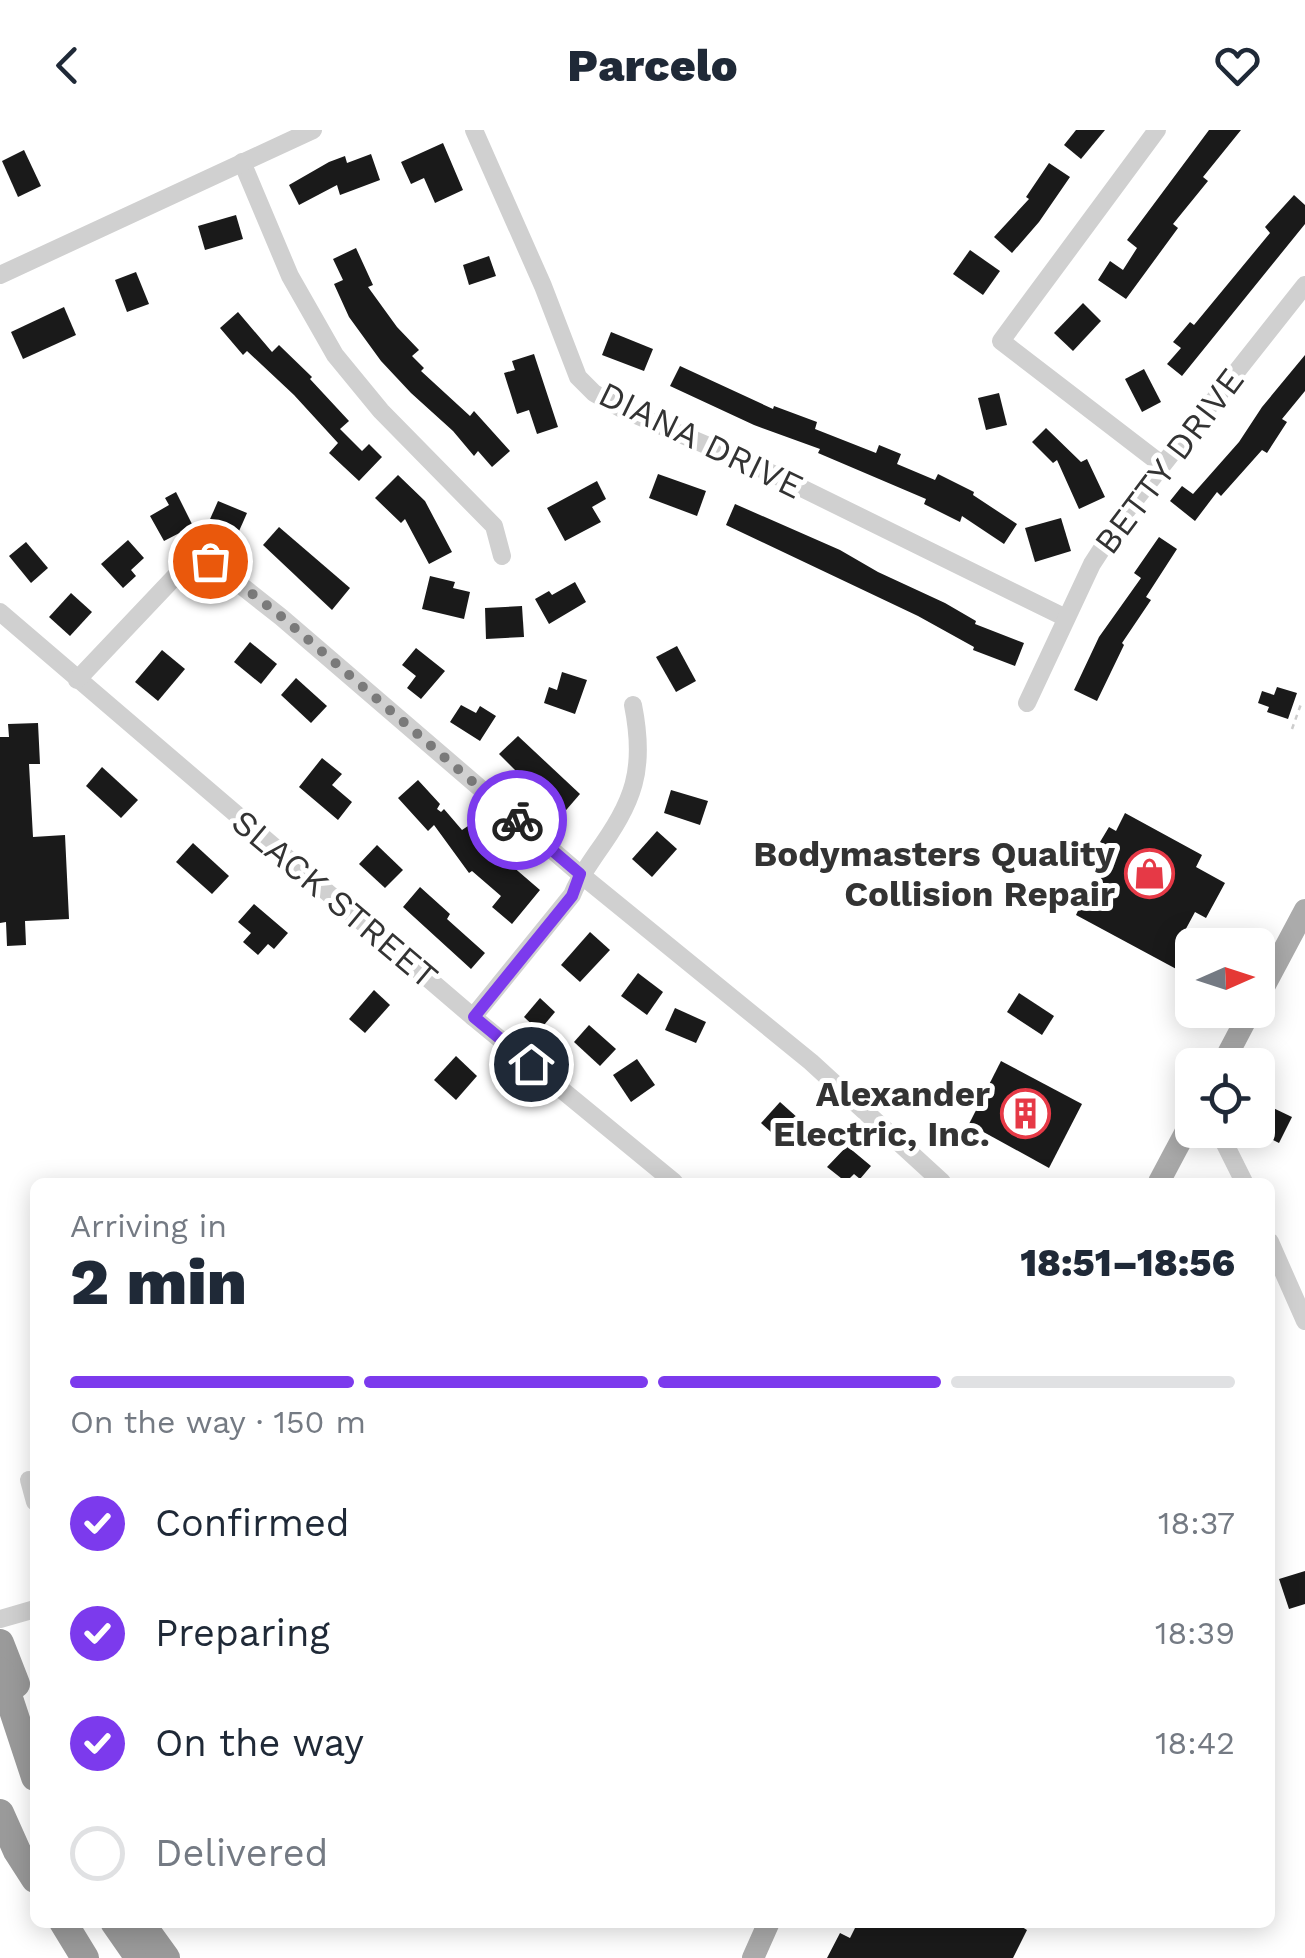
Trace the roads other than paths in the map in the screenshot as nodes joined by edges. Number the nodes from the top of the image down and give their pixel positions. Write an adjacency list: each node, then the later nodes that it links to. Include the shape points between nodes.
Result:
1 (313, 130): 4 (street)
2 (474, 130): 10 (street, DIANA DRIVE, via 578,377 594,393)
3 (1157, 130): 7 (street, via 1001,341)
4 (242, 162): 5 (street); 8 (street, via 290,276 335,356 494,526)
5 (0, 275)
6 (1305, 285): 7 (street, BETTY DRIVE)
7 (1161, 464): 10 (street, BETTY DRIVE, via 1092,564)
8 (502, 556)
9 (0, 612): 11 (street, SLACK STREET)
10 (1066, 618): 12 (street, BETTY DRIVE)
11 (77, 680): 14 (street, via 186,565 210,561); 17 (street, SLACK STREET)
12 (1027, 703)
13 (633, 705): 14 (street, via 640,762 632,794)
14 (580, 874): 17 (street, via 572,896); 21 (street, via 812,1062)
15 (1305, 910): 16 (main road)
16 (1275, 966)
17 (474, 1017): 20 (street, SLACK STREET)
18 (1177, 1148): 22 (main road)
19 (1227, 1148): 23 (street)
20 (669, 1178)
21 (938, 1178)
22 (1161, 1178)
23 (1242, 1178)
24 (1275, 1253): 25 (street)
25 (1305, 1321)
26 (29, 1480): 27 (street)
27 (30, 1484)
28 (30, 1610): 29 (street)
29 (0, 1619)
30 (0, 1643): 32 (highway)
31 (0, 1671): 33 (highway)
32 (30, 1719)
33 (30, 1761)
34 (0, 1813): 35 (highway)
35 (16, 1850): 36 (highway); 37 (highway)
36 (30, 1871)
37 (30, 1887)
38 (47, 1928): 44 (highway)
39 (67, 1928): 45 (highway)
40 (118, 1928): 46 (highway)
41 (144, 1928): 47 (highway)
42 (766, 1928): 43 (main road)
43 (751, 1954)
44 (62, 1958)
45 (85, 1958)
46 (139, 1958)
47 (166, 1958)

